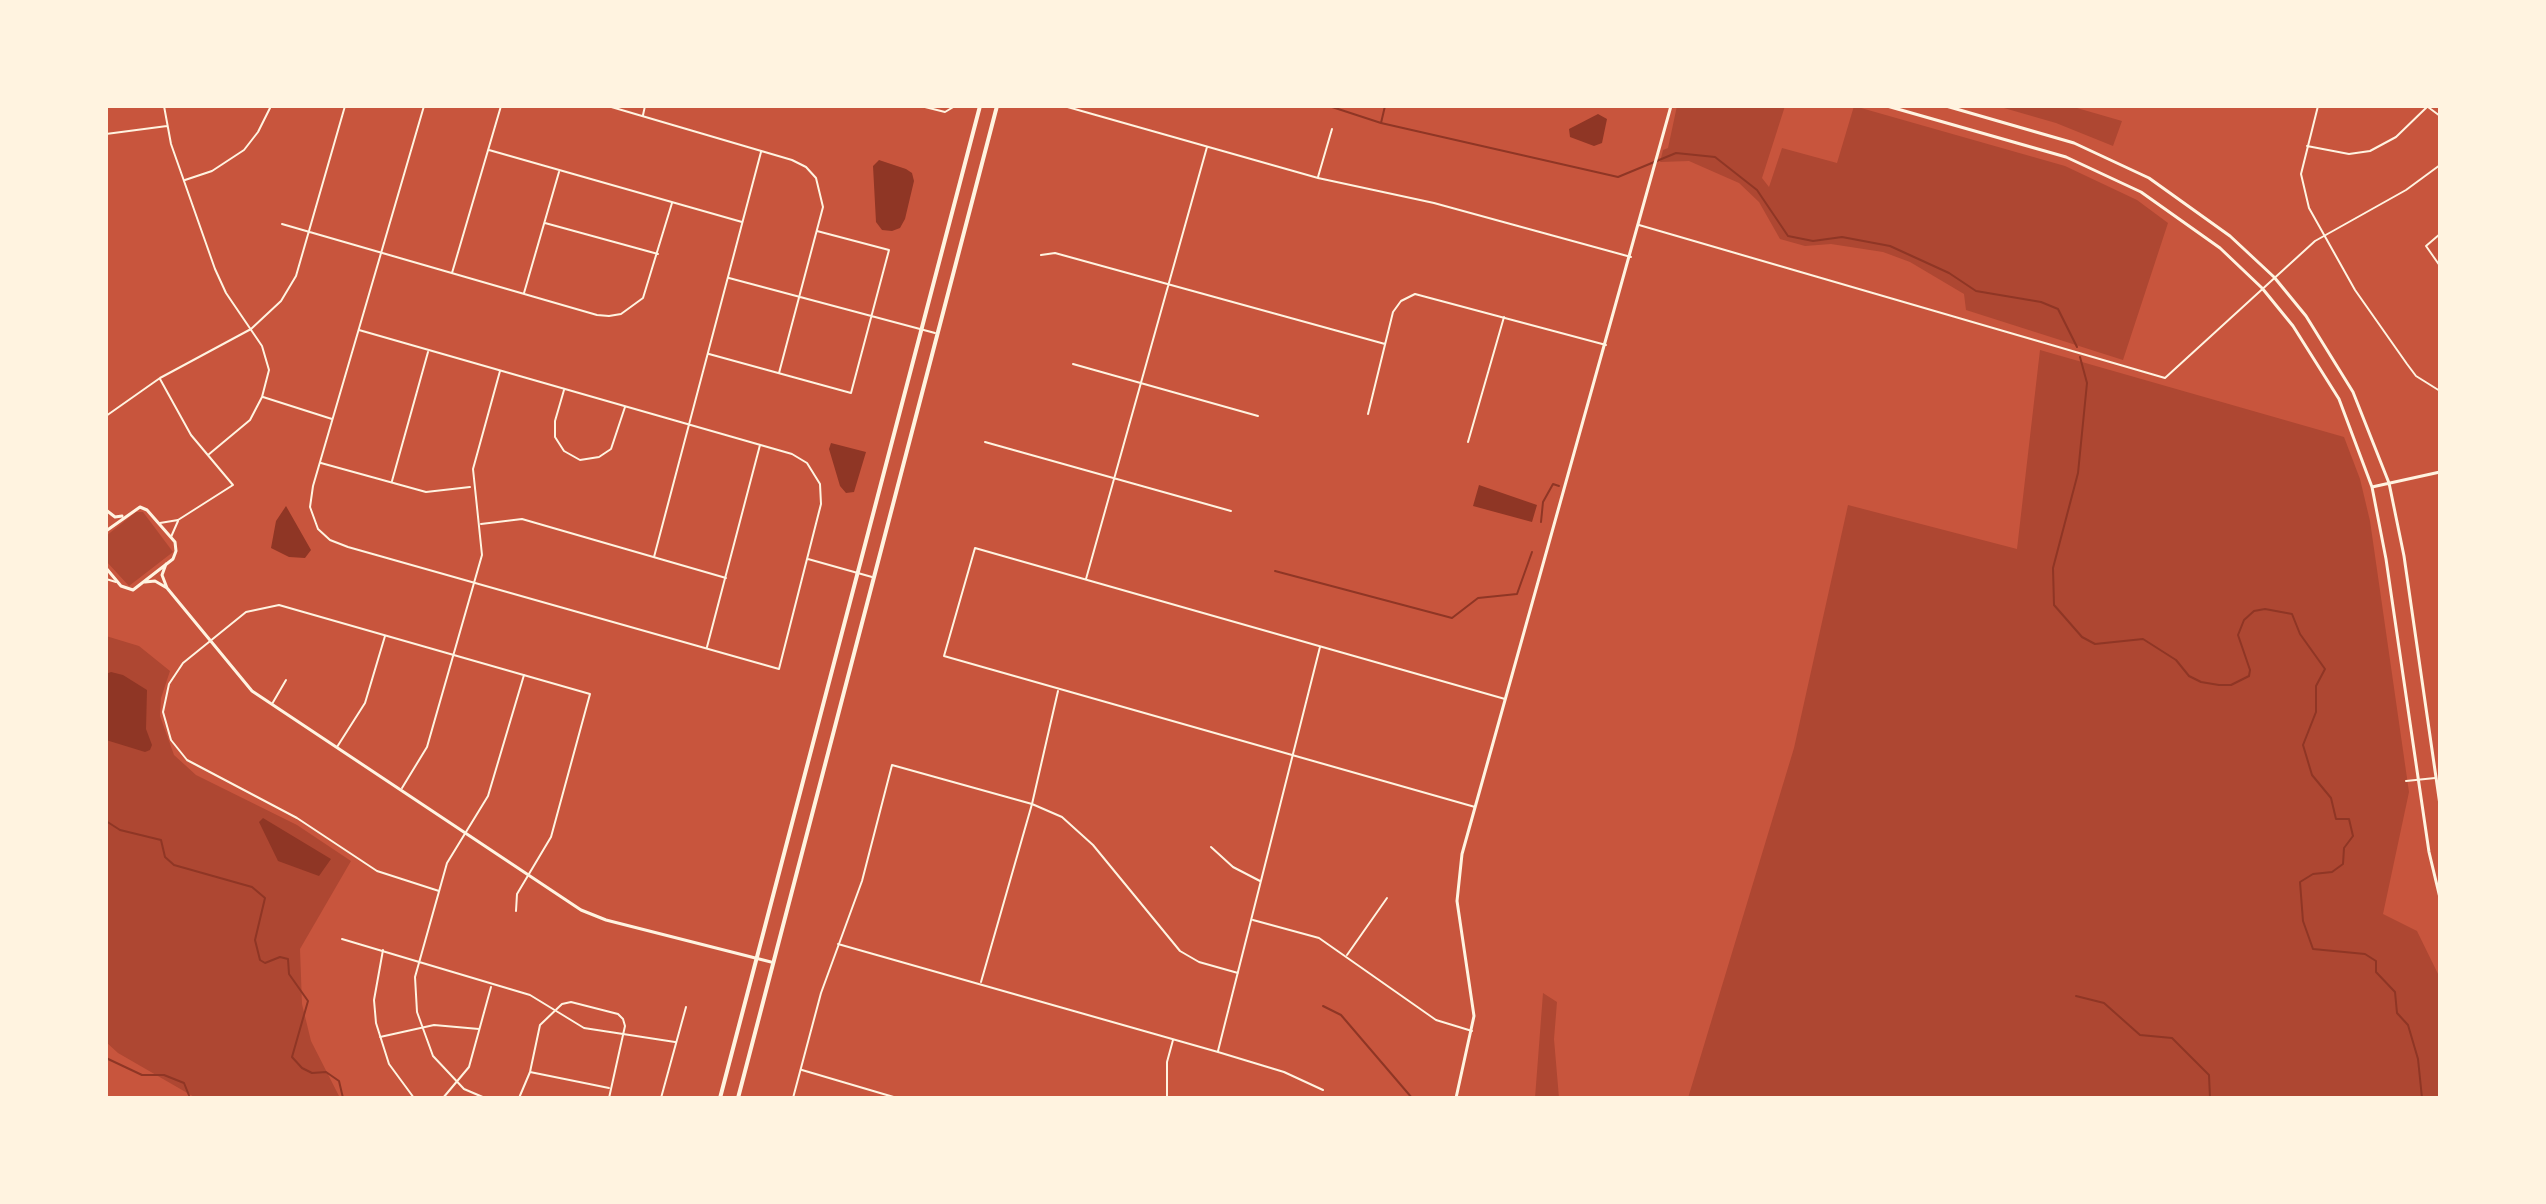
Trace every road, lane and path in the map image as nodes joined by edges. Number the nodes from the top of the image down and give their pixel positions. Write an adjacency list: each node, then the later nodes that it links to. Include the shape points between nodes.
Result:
1 (164, 106): 20 (street)
2 (271, 106): 30 (street, via 244,150 212,171)
3 (345, 106): 37 (street)
4 (424, 106): 40 (street)
5 (501, 106): 25 (street)
6 (608, 106): 18 (street)
7 (645, 106): 18 (street)
8 (921, 106): 9 (street, via 951,111)
9 (955, 106)
10 (980, 106): 56 (main road)
11 (997, 106): 57 (main road)
12 (1064, 106): 24 (street)
13 (1671, 106): 35 (street)
14 (1887, 106): 49 (street, via 2003,137 2104,174 2185,220)
15 (1946, 106): 47 (street, via 2074,143 2149,178 2207,217)
16 (2318, 106): 23 (street)
17 (2427, 106): 19 (street); 23 (street, via 2396,137 2370,151 2349,154)
18 (643, 116): 26 (street)
19 (2440, 116)
20 (167, 126): 22 (street); 30 (street)
21 (1332, 129): 29 (street)
22 (106, 134)
23 (2306, 146): 38 (street, via 2302,190)
24 (1207, 147): 29 (street); 48 (street)
25 (489, 150): 28 (street); 45 (street)
26 (762, 152): 33 (street); 36 (street, via 792,160 816,178 823,199)
27 (2440, 165): 38 (street)
28 (559, 170): 31 (street); 32 (street)
29 (1318, 178): 43 (street, via 1434,203)
30 (184, 180): 54 (street, via 215,269)
31 (672, 203): 33 (street); 41 (street)
32 (544, 222): 41 (street); 50 (street)
33 (743, 222): 46 (street)
34 (282, 224): 37 (street)
35 (1639, 225): 43 (street); 49 (street, via 2165,378)
36 (817, 231): 51 (street); 52 (street, via 889,250)
37 (309, 232): 40 (street); 54 (street, via 288,291)
38 (2326, 234): 47 (street); 68 (street, via 2355,290 2407,364)
39 (2440, 234): 44 (street, via 2426,246)
40 (381, 253): 45 (street); 55 (street)
41 (658, 254): 50 (street, via 643,298 621,314 597,315)
42 (1041, 255): 48 (street, via 1055,253)
43 (1631, 257): 59 (street)
44 (2440, 266)
45 (452, 273): 50 (street)
46 (728, 277): 51 (street); 61 (street)
47 (2274, 277): 49 (street); 84 (street, via 2306,316 2353,392)
48 (1168, 285): 58 (street); 66 (street)
49 (2262, 288): 86 (street, via 2339,399)
50 (523, 294)
51 (800, 297): 52 (street); 64 (street)
52 (871, 316): 56 (street); 64 (street, via 851,393)
53 (1504, 316): 58 (street, via 1422,294 1407,297 1393,312); 59 (street); 77 (street)
54 (251, 329): 65 (street); 69 (street, via 269,370)
55 (359, 330): 60 (street); 74 (street)
56 (923, 330): 57 (street); 99 (main road)
57 (937, 333): 100 (main road)
58 (1385, 344): 71 (street)
59 (1606, 345): 116 (street)
60 (429, 351): 63 (street); 83 (street)
61 (708, 354): 64 (street); 75 (street)
62 (1073, 364): 66 (street)
63 (500, 371): 67 (street); 85 (street)
64 (779, 373)
65 (160, 378): 72 (street); 79 (street)
66 (1141, 383): 73 (street); 82 (street)
67 (564, 389): 70 (street); 70 (street, via 555,437 564,451 580,460 611,449)
68 (2440, 391)
69 (262, 397): 74 (street); 79 (street, via 250,420)
70 (625, 406): 75 (street)
71 (1368, 414)
72 (106, 416)
73 (1258, 416)
74 (332, 419): 80 (street)
75 (689, 424): 78 (street); 95 (street)
76 (985, 442): 82 (street)
77 (1468, 442)
78 (760, 445): 96 (street, via 801,459 817,477 821,504); 101 (street)
79 (208, 455): 90 (street, via 233,485)
80 (320, 463): 83 (street); 106 (street, via 310,507 318,529 330,540)
81 (2440, 472): 84 (street)
82 (1114, 479): 88 (street); 103 (street)
83 (392, 482): 85 (street, via 434,493)
84 (2389, 483): 86 (street); 120 (street)
85 (472, 487): 92 (street)
86 (2372, 487): 121 (street)
87 (106, 510): 89 (street, via 115,517)
88 (1231, 511)
89 (126, 515): 91 (street, via 140,507); 93 (street)
90 (178, 520): 91 (street); 94 (street)
91 (158, 522): 94 (street)
92 (480, 524): 95 (street, via 522,519); 106 (street, via 483,547)
93 (106, 531)
94 (172, 539): 97 (street, via 176,551)
95 (654, 557): 101 (street)
96 (807, 559): 99 (street); 111 (street, via 779,669)
97 (166, 564): 105 (street); 107 (street, via 162,575)
98 (106, 568): 104 (street)
99 (857, 572): 100 (street); 140 (main road)
100 (873, 577): 142 (main road)
101 (726, 578): 111 (street)
102 (106, 579): 104 (street)
103 (1086, 580): 110 (street); 115 (street, via 975,548 944,656)
104 (117, 582): 105 (street, via 128,590)
105 (144, 582): 107 (street)
106 (475, 584): 111 (street); 112 (street)
107 (167, 588): 109 (street)
108 (385, 634): 109 (street, via 273,604 246,612); 112 (street); 118 (street, via 365,703)
109 (210, 641): 117 (street, via 245,684); 131 (street, via 183,663 166,693 164,721 179,753 199,770 297,818 377,871)
110 (1320, 647): 116 (street); 119 (street)
111 (707, 649)
112 (455, 654): 113 (street); 123 (street, via 427,747)
113 (524, 674): 127 (street, via 488,796); 129 (street, via 590,694 551,837)
114 (286, 680): 117 (street)
115 (1059, 690): 119 (street); 124 (street)
116 (1506, 699): 126 (street)
117 (271, 705): 118 (street)
118 (337, 748): 123 (street)
119 (1292, 756): 126 (street); 130 (street)
120 (2436, 778): 121 (street); 125 (street)
121 (2417, 780): 122 (street); 133 (street)
122 (2406, 781)
123 (401, 789): 127 (street)
124 (1032, 804): 137 (street, via 892,765 862,881); 143 (street, via 1082,833 1180,951); 144 (street)
125 (2440, 805)
126 (1475, 807): 150 (street, via 1457,892)
127 (465, 832): 129 (street); 131 (street, via 450,856)
128 (1211, 847): 130 (street, via 1233,867)
129 (528, 875): 134 (street, via 517,894); 140 (street, via 592,915)
130 (1261, 881): 135 (street)
131 (439, 891): 141 (street)
132 (1387, 898): 139 (street)
133 (2440, 898)
134 (516, 911)
135 (1252, 920): 139 (street, via 1319,938); 143 (street)
136 (342, 939): 138 (street)
137 (837, 944): 144 (street); 156 (street)
138 (383, 950): 141 (street); 152 (street, via 374,1000)
139 (1346, 956): 150 (street, via 1436,1020)
140 (755, 958): 142 (street); 167 (main road)
141 (419, 960): 145 (street); 148 (street, via 415,995)
142 (771, 962): 168 (main road)
143 (1238, 973): 155 (street)
144 (980, 983): 153 (street)
145 (491, 985): 147 (street, via 530,995); 149 (street)
146 (686, 1007): 154 (street)
147 (553, 1012): 151 (street, via 584,1028); 151 (street, via 571,1002 618,1014 625,1026); 157 (street, via 540,1025)
148 (420, 1027): 149 (street); 152 (street); 158 (street, via 433,1056)
149 (479, 1029): 158 (street, via 471,1062)
150 (1472, 1031): 172 (street)
151 (621, 1036): 154 (street); 159 (street)
152 (379, 1038): 161 (street, via 389,1064)
153 (1173, 1040): 155 (street); 171 (street)
154 (675, 1042): 166 (street)
155 (1218, 1052): 160 (street)
156 (800, 1070): 169 (street); 170 (street)
157 (530, 1072): 159 (street); 164 (street)
158 (457, 1083): 162 (street); 163 (street)
159 (610, 1088): 165 (street)
160 (1323, 1090)
161 (414, 1098)
162 (443, 1098)
163 (485, 1098)
164 (519, 1098)
165 (609, 1098)
166 (661, 1098)
167 (720, 1098)
168 (738, 1098)
169 (793, 1098)
170 (893, 1098)
171 (1167, 1098)
172 (1456, 1098)

